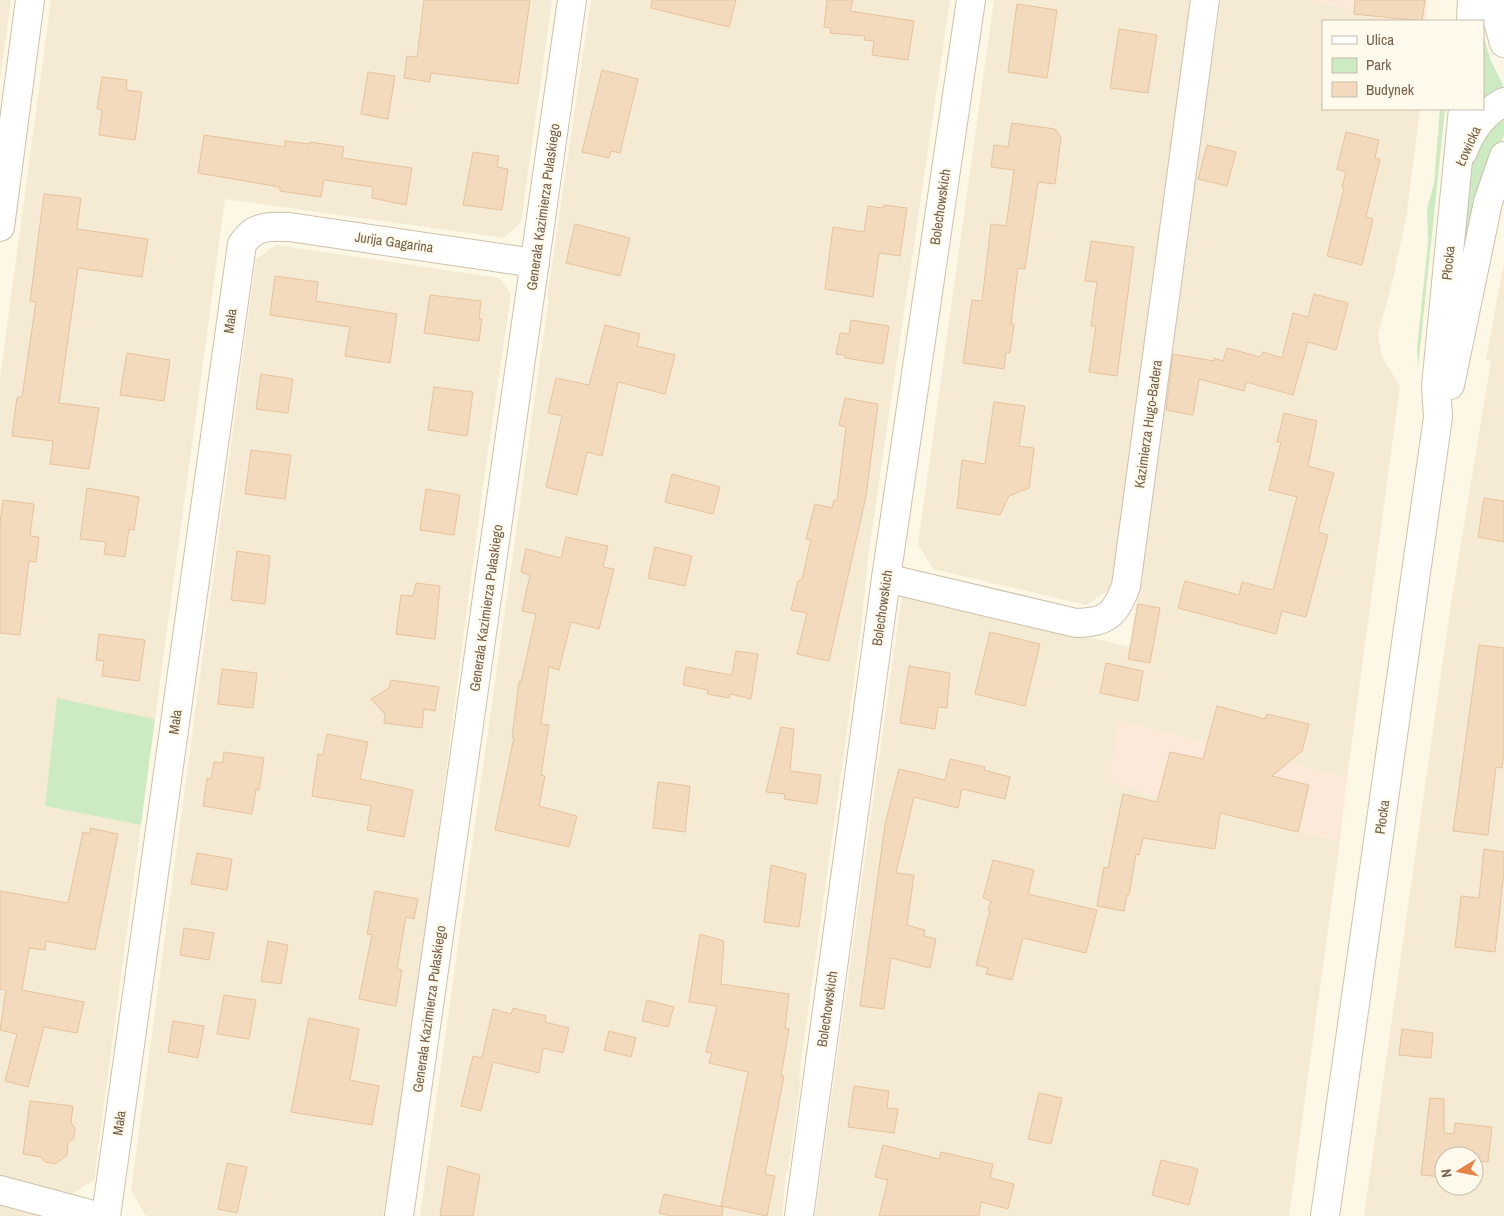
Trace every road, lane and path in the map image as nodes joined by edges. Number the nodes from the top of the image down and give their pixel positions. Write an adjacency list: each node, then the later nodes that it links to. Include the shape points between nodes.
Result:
1 (30, 0): 14 (street)
2 (572, 0): 17 (street, Generała Kazimierza Pułaskiego)
3 (971, 0): 19 (street, Bolechowskich)
4 (1205, 0): 19 (street, Kazimierza Hugo-Badera, via 1126,586 1118,607 1096,622 1076,623)
5 (1472, 0): 7 (street)
6 (1492, 0): 8 (street)
7 (1471, 20)
8 (1504, 43)
9 (1504, 102): 12 (street, Łowicka, via 1489,111 1476,126)
10 (1463, 110): 12 (street, Płocka)
11 (1504, 156): 16 (street, Płocka, via 1490,195)
12 (1456, 173): 18 (street, Płocka, via 1436,386)
13 (1504, 201): 16 (street)
14 (0, 227)
15 (253, 232): 17 (street, Jurija Gagarina, via 262,227 288,227); 22 (street, Mała, via 242,244 239,257)
16 (1483, 232): 18 (street, Płocka, via 1454,372)
17 (535, 263): 23 (street, Generała Kazimierza Pułaskiego)
18 (1438, 417): 25 (street, Płocka)
19 (886, 578): 24 (street, Bolechowskich)
20 (0, 1190): 21 (street)
21 (96, 1216)
22 (106, 1216)
23 (399, 1216)
24 (799, 1216)
25 (1325, 1216)

